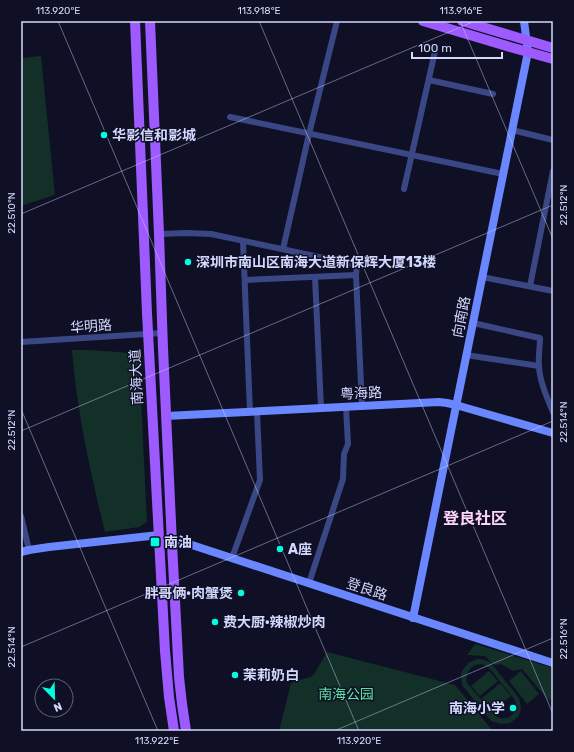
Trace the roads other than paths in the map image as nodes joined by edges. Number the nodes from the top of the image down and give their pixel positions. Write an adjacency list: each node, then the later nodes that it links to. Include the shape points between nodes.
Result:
1 (135, 21): 33 (main road, 南海大道)
2 (150, 21): 22 (main road, 南海大道)
3 (336, 21): 16 (street)
4 (423, 21): 10 (main road)
5 (462, 21): 7 (main road)
6 (524, 21): 7 (street, 向南路)
7 (527, 40): 9 (main road); 10 (street, 向南路)
8 (436, 47): 12 (street)
9 (553, 48)
10 (528, 52): 11 (main road); 15 (street, 向南路)
11 (553, 59)
12 (429, 80): 13 (street); 18 (street)
13 (493, 94)
14 (230, 118): 16 (street)
15 (512, 130): 17 (street); 20 (street, 向南路)
16 (309, 134): 18 (street); 24 (street)
17 (553, 140)
18 (412, 155): 20 (street); 21 (street)
19 (553, 171): 29 (street)
20 (503, 174): 27 (street, 向南路)
21 (404, 189)
22 (159, 234): 23 (street, via 211,234); 32 (main road, 南海大道)
23 (243, 241): 24 (street); 28 (street)
24 (283, 249): 25 (street, via 357,265)
25 (356, 275): 26 (street); 38 (street)
26 (315, 277): 28 (street); 40 (street)
27 (482, 277): 29 (street); 31 (street, 向南路)
28 (245, 280): 41 (street)
29 (530, 286): 30 (street)
30 (553, 291)
31 (473, 323): 35 (street, 向南路); 36 (street, via 540,338)
32 (162, 333): 33 (street, 华明路); 43 (main road, 南海大道)
33 (148, 334): 34 (street, 华明路); 46 (main road, 南海大道)
34 (21, 342)
35 (466, 355): 36 (street); 37 (street, 向南路)
36 (539, 366): 42 (street, via 542,383)
37 (456, 405): 38 (street, 粤海路, via 439,402); 44 (street, 粤海路); 51 (street, 向南路)
38 (362, 406): 39 (street, 粤海路)
39 (346, 407): 40 (street, 粤海路); 50 (street, via 348,444 344,454 343,478)
40 (321, 408): 41 (street, 粤海路)
41 (254, 412): 43 (street, 粤海路); 49 (street, via 260,480)
42 (553, 412)
43 (166, 416): 47 (main road, 南海大道)
44 (553, 434)
45 (21, 516): 48 (street)
46 (159, 535): 48 (street); 53 (main road, 南海大道, via 167,676)
47 (172, 544): 49 (street, 登良路, via 192,545); 54 (main road, 南海大道, via 179,677)
48 (25, 551)
49 (232, 558): 50 (street, 登良路)
50 (309, 583): 51 (street, 登良路)
51 (413, 618): 52 (street, 登良路)
52 (553, 663)
53 (174, 731)
54 (186, 731)

